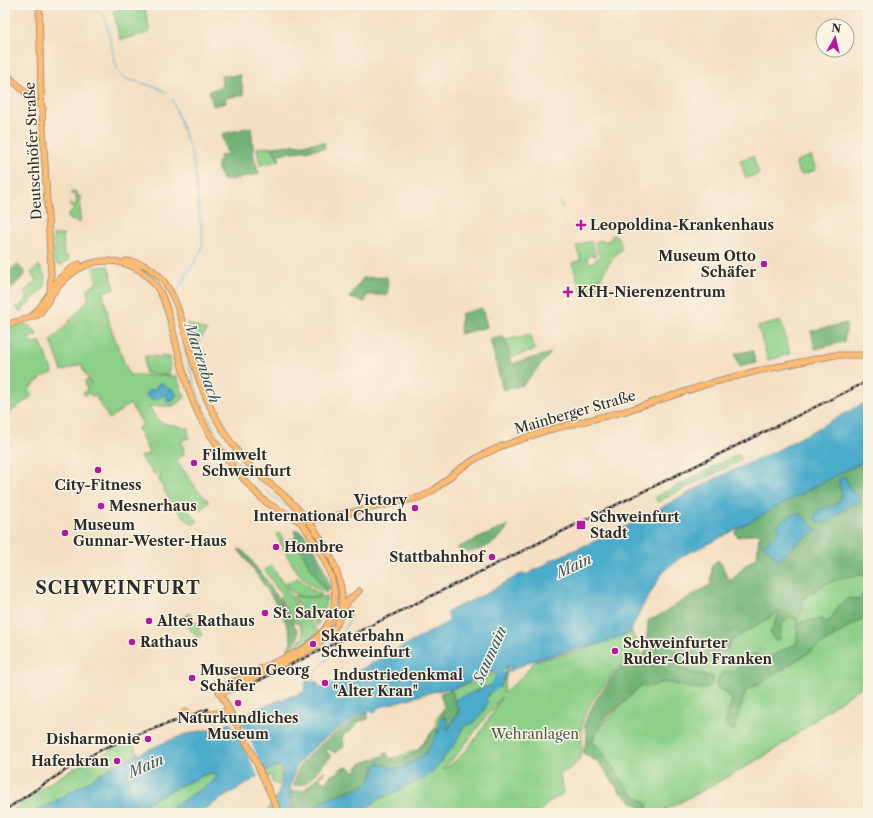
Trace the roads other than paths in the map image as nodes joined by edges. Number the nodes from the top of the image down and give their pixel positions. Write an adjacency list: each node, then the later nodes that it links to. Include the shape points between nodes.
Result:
1 (39, 5): 3 (main road, Deutschhöfer Straße)
2 (5, 73): 3 (main road)
3 (42, 109): 4 (main road, Deutschhöfer Straße)
4 (50, 290): 5 (main road, Deutschhöfer Straße); 6 (main road, via 71,268 98,258 113,258 146,266 154,272 163,281); 8 (main road)
5 (51, 296): 7 (main road, via 75,270 96,262 109,261 129,265 149,278 161,293); 8 (main road, via 40,314)
6 (179, 312): 7 (main road); 11 (main road, via 200,384 213,414 250,466)
7 (168, 314): 12 (main road, via 190,392 209,433 229,462 256,492)
8 (32, 316): 9 (main road)
9 (5, 325)
10 (868, 354): 13 (main road, Mainberger Straße, via 835,355 757,371 714,382 626,411 548,430 480,456 421,497)
11 (289, 500): 12 (main road, via 287,507); 13 (main road)
12 (281, 510): 14 (main road)
13 (309, 521): 14 (main road, Mainberger Straße); 16 (main road, via 338,574 342,596)
14 (301, 523): 17 (main road, via 324,558 332,578 335,588 332,614 319,636 309,645)
15 (360, 591): 16 (main road, via 348,601)
16 (340, 616): 17 (main road, via 334,628 314,647)
17 (275, 665): 19 (main road, via 219,692)
18 (183, 711): 19 (main road, bridge, via 193,717)
19 (230, 711): 20 (main road)
20 (279, 813)

